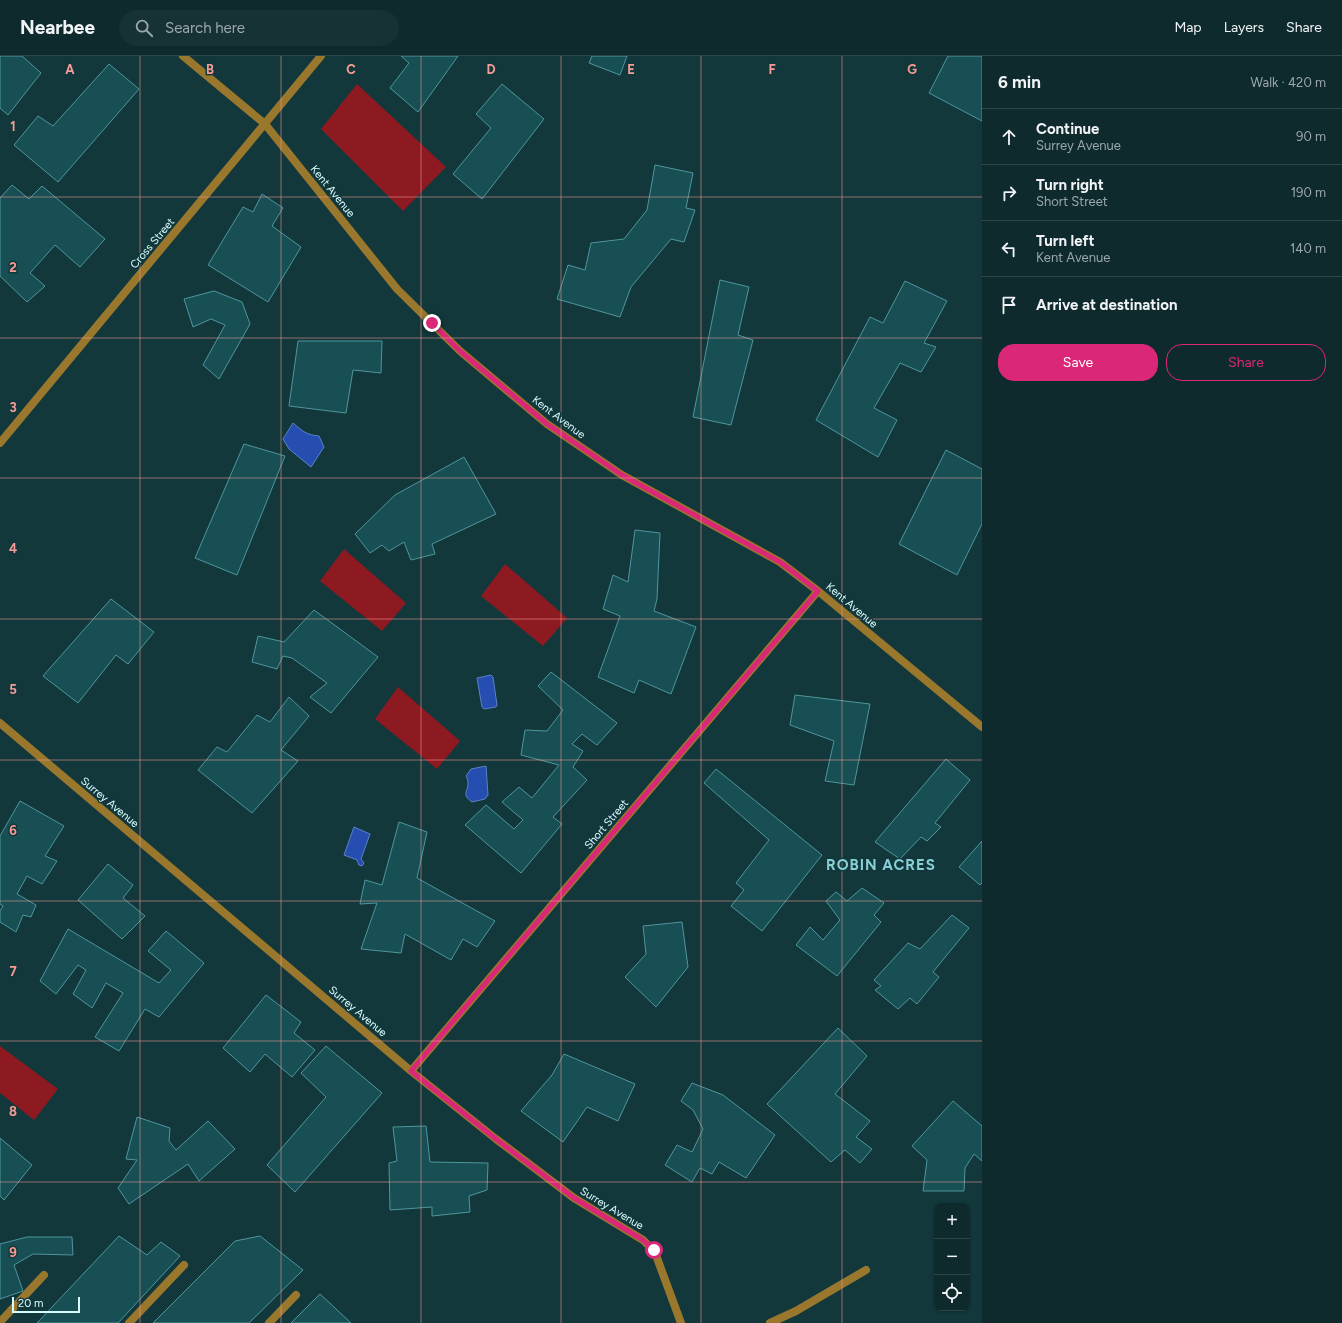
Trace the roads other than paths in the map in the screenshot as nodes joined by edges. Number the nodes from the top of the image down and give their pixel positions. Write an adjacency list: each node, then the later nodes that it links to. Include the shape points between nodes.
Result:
1 (183, 56): 3 (street, Kent Avenue)
2 (321, 56): 3 (street, Cross Street)
3 (265, 124): 4 (street, Cross Street); 5 (street, Kent Avenue, via 397,289 460,351 547,424 622,475 780,562)
4 (0, 443)
5 (818, 591): 7 (street, Kent Avenue); 8 (street, Short Street)
6 (0, 723): 8 (street, Surrey Avenue)
7 (982, 727)
8 (411, 1071): 16 (street, Surrey Avenue, via 574,1198 649,1245 657,1258)
9 (184, 1265): 14 (street)
10 (866, 1270): 17 (street, via 796,1311)
11 (44, 1275): 13 (street)
12 (296, 1294): 15 (street)
13 (0, 1322)
14 (129, 1323)
15 (269, 1323)
16 (682, 1323)
17 (770, 1323)

